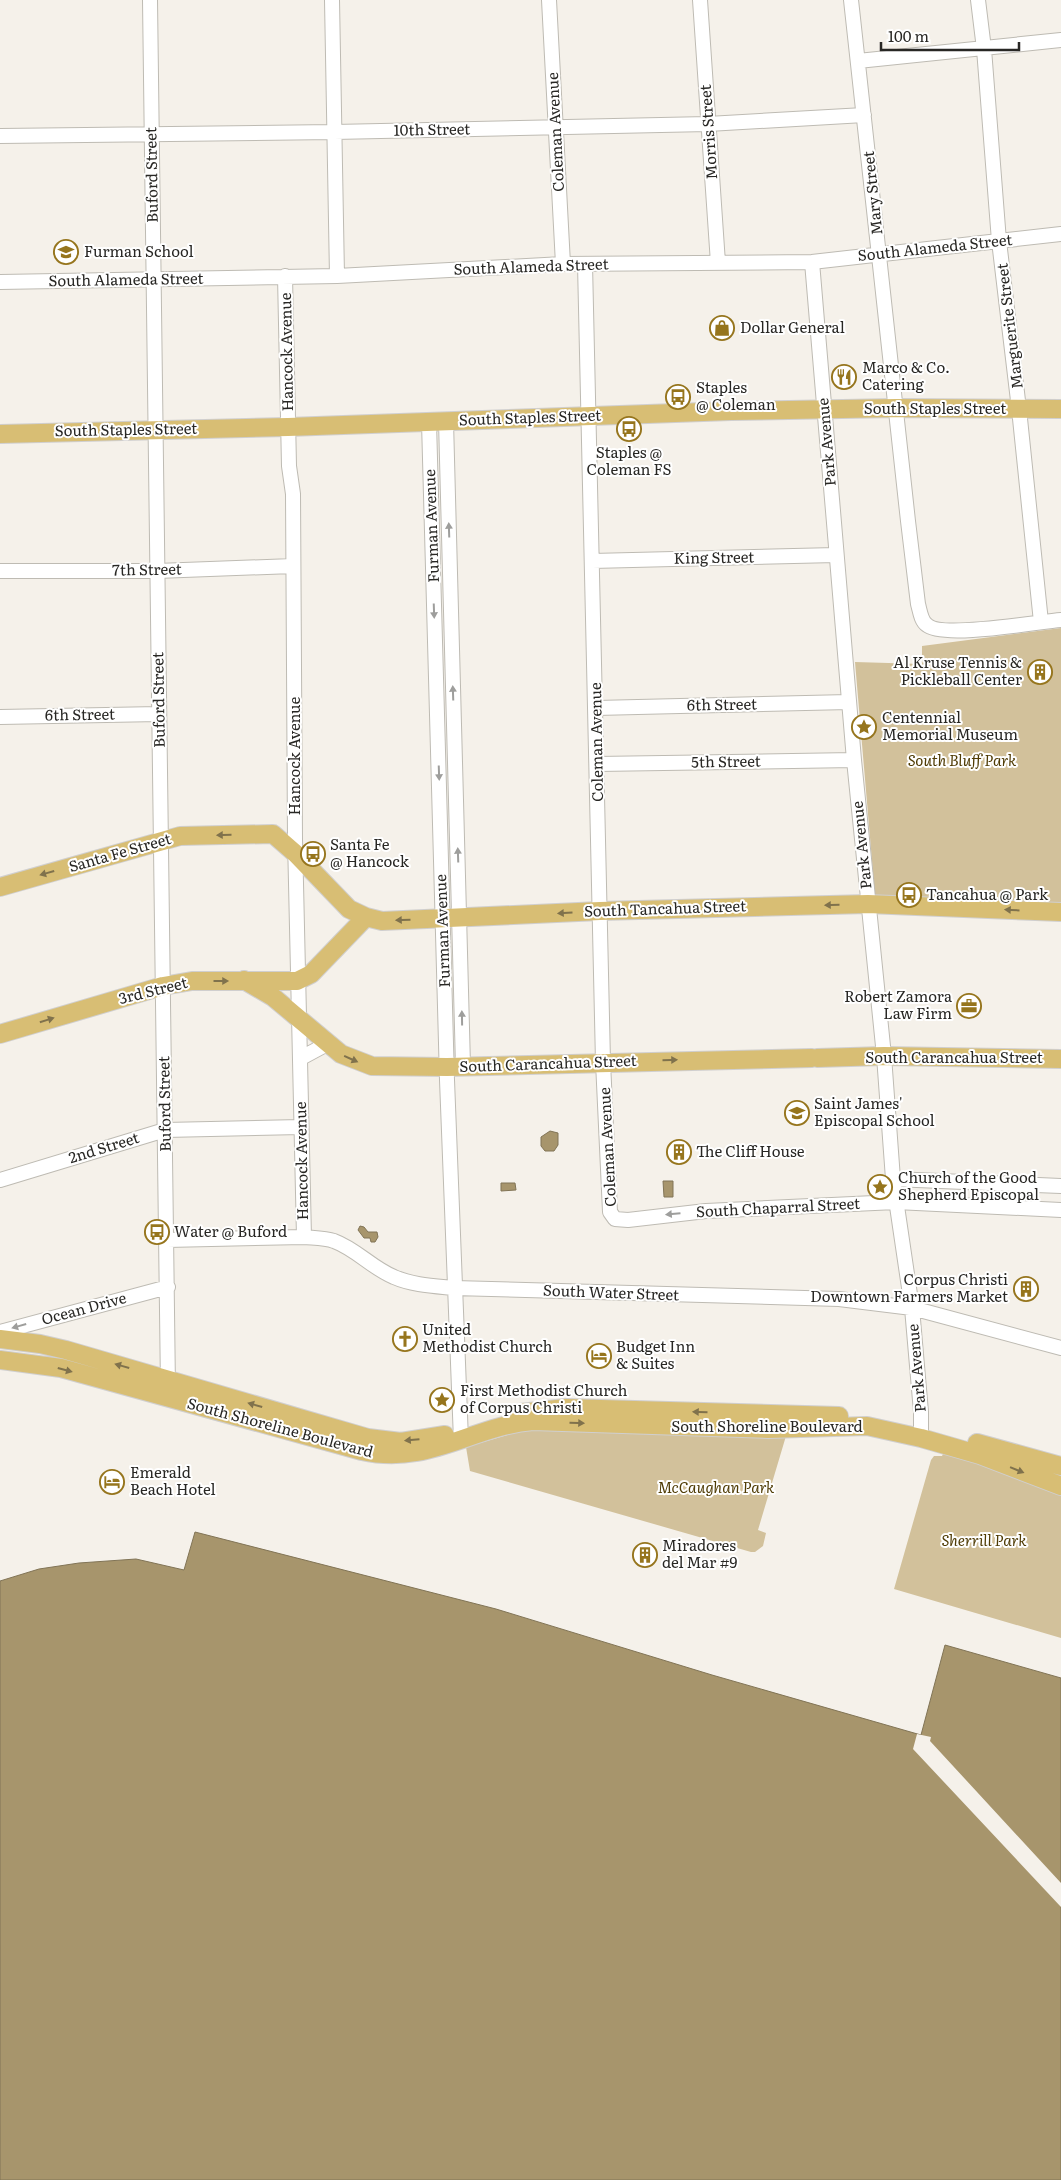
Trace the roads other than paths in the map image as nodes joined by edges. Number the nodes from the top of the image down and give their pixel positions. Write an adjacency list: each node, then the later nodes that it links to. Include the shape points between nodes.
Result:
1 (150, 0): 14 (street, Buford Street)
2 (332, 0): 13 (street)
3 (549, 0): 12 (street, Coleman Avenue)
4 (700, 0): 11 (street, Morris Street)
5 (851, 0): 9 (street, Mary Street)
6 (978, 0): 8 (street, Marguerite Street)
7 (1061, 40): 8 (street)
8 (984, 49): 9 (street); 17 (street, Marguerite Street)
9 (858, 61): 10 (street, Mary Street)
10 (864, 115): 11 (street, 10th Street); 18 (street, Mary Street)
11 (708, 124): 12 (street, 10th Street); 20 (street, Morris Street)
12 (556, 127): 13 (street, 10th Street); 21 (street, Coleman Avenue)
13 (334, 132): 14 (street, 10th Street); 24 (street)
14 (151, 133): 15 (street, 10th Street); 25 (street, Buford Street)
15 (0, 136)
16 (1061, 234): 17 (street, South Alameda Street)
17 (999, 241): 18 (street, South Alameda Street); 28 (street, Marguerite Street)
18 (879, 253): 19 (street, South Alameda Street); 27 (street, Mary Street)
19 (812, 262): 20 (street, South Alameda Street); 30 (street, Park Avenue)
20 (718, 263): 22 (street, South Alameda Street)
21 (563, 264): 22 (street, South Alameda Street); 24 (street, South Alameda Street)
22 (586, 264): 31 (street, Coleman Avenue)
23 (285, 276): 24 (street, South Alameda Street); 25 (street, South Alameda Street); 33 (street, Hancock Avenue)
24 (337, 276)
25 (153, 279): 26 (street, South Alameda Street); 34 (street, Buford Street)
26 (0, 282)
27 (896, 408): 28 (main road, South Staples Street); 30 (main road, South Staples Street); 44 (street, Mary Street, via 918,604 925,624 932,629 954,632)
28 (1020, 409): 29 (main road, South Staples Street); 44 (street, Marguerite Street)
29 (1061, 409)
30 (825, 410): 31 (main road, South Staples Street); 36 (street, Park Avenue)
31 (589, 415): 32 (main road, South Staples Street); 37 (street, Coleman Avenue)
32 (438, 422): 33 (main road, South Staples Street); 41 (street, Furman Avenue); 42 (street, Furman Avenue, one-way to 32)
33 (288, 427): 34 (main road, South Staples Street); 38 (street, Hancock Avenue, via 293,494)
34 (155, 429): 35 (main road, South Staples Street); 40 (street, Buford Street)
35 (0, 434)
36 (836, 555): 37 (street, King Street); 45 (street, Park Avenue)
37 (592, 560): 46 (street, Coleman Avenue)
38 (293, 566): 40 (street, 7th Street); 53 (street, Hancock Avenue)
39 (0, 571): 40 (street, 7th Street)
40 (157, 571): 47 (street, Buford Street)
41 (434, 588): 42 (street); 49 (street, Furman Avenue, one-way to 49)
42 (450, 588): 50 (street, Furman Avenue, one-way to 42)
43 (1061, 620): 44 (street)
44 (1041, 622)
45 (849, 702): 46 (street, 6th Street); 51 (street, Park Avenue)
46 (596, 708): 52 (street, Coleman Avenue)
47 (159, 714): 48 (street, 6th Street); 55 (street, Buford Street)
48 (0, 717)
49 (438, 744): 50 (street); 62 (street, Furman Avenue, one-way to 62)
50 (455, 744): 62 (street, Furman Avenue, one-way to 50)
51 (854, 760): 52 (street, 5th Street); 58 (street, Park Avenue)
52 (598, 764): 59 (street, Coleman Avenue)
53 (295, 828): 54 (street); 56 (street, Hancock Avenue)
54 (273, 834): 55 (main road, Santa Fe Street, one-way to 55, via 180,836); 56 (main road)
55 (161, 840): 57 (main road, Santa Fe Street, one-way to 57); 65 (street, Buford Street)
56 (296, 854): 61 (main road, South Tancahua Street, via 349,909); 64 (street, Hancock Avenue)
57 (0, 887)
58 (868, 904): 59 (main road, South Tancahua Street, one-way to 59); 60 (main road, South Tancahua Street, one-way to 58); 69 (street, Park Avenue)
59 (600, 911): 62 (main road, South Tancahua Street, one-way to 62); 72 (street, Coleman Avenue)
60 (1061, 912)
61 (366, 917): 62 (main road, South Tancahua Street, one-way to 61, via 382,921); 64 (main road, via 311,974)
62 (451, 918): 73 (street, Furman Avenue)
63 (244, 980): 64 (main road, 3rd Street); 65 (main road, 3rd Street, one-way to 63, via 192,981); 66 (main road, via 273,997)
64 (298, 981): 66 (street, Hancock Avenue)
65 (163, 986): 67 (main road, 3rd Street, one-way to 65); 75 (street, Buford Street)
66 (298, 1020): 68 (main road, South Carancahua Street); 70 (street, Hancock Avenue)
67 (0, 1034)
68 (327, 1044): 70 (street); 73 (main road, South Carancahua Street, one-way to 73, via 340,1054 372,1066)
69 (884, 1056): 71 (main road, South Carancahua Street); 72 (main road, South Carancahua Street, one-way to 69); 76 (street, Park Avenue)
70 (301, 1058): 74 (street, Hancock Avenue)
71 (1061, 1059)
72 (603, 1062): 73 (main road, South Carancahua Street); 81 (street, Coleman Avenue, via 610,1212)
73 (455, 1067): 85 (street, Furman Avenue)
74 (301, 1127): 75 (street, 2nd Street); 82 (street, Hancock Avenue)
75 (165, 1130): 77 (street, 2nd Street); 83 (street, Buford Street)
76 (893, 1179): 78 (street); 79 (street, Park Avenue)
77 (0, 1180)
78 (1061, 1186)
79 (896, 1202): 80 (street, South Chaparral Street); 81 (street, South Chaparral Street, one-way to 81, via 805,1205); 86 (street, Park Avenue)
80 (1061, 1210)
81 (615, 1219)
82 (304, 1237): 83 (street, South Water Street); 85 (street, South Water Street, via 336,1242 395,1278)
83 (167, 1240): 84 (street, Buford Street)
84 (168, 1287): 87 (street, Ocean Drive, one-way to 87); 91 (street, Buford Street)
85 (454, 1288): 86 (street, South Water Street, via 839,1299); 94 (street, Furman Avenue)
86 (912, 1308): 89 (street, South Water Street); 93 (street, Park Avenue)
87 (0, 1332)
88 (0, 1339): 91 (main road, South Shoreline Boulevard, one-way to 88, via 66,1350)
89 (1061, 1348)
90 (0, 1360): 92 (main road, South Shoreline Boulevard, one-way to 92, via 61,1368)
91 (168, 1380): 92 (street, Buford Street); 94 (main road, South Shoreline Boulevard, one-way to 91, via 401,1442 368,1438)
92 (167, 1399): 94 (main road, South Shoreline Boulevard, via 370,1453 422,1452)
93 (921, 1433): 94 (main road, South Shoreline Boulevard, via 886,1420 852,1416 566,1408 524,1412); 95 (main road, South Shoreline Boulevard); 96 (main road, South Shoreline Boulevard, one-way to 96)
94 (460, 1436)
95 (1061, 1466)
96 (1061, 1486)

